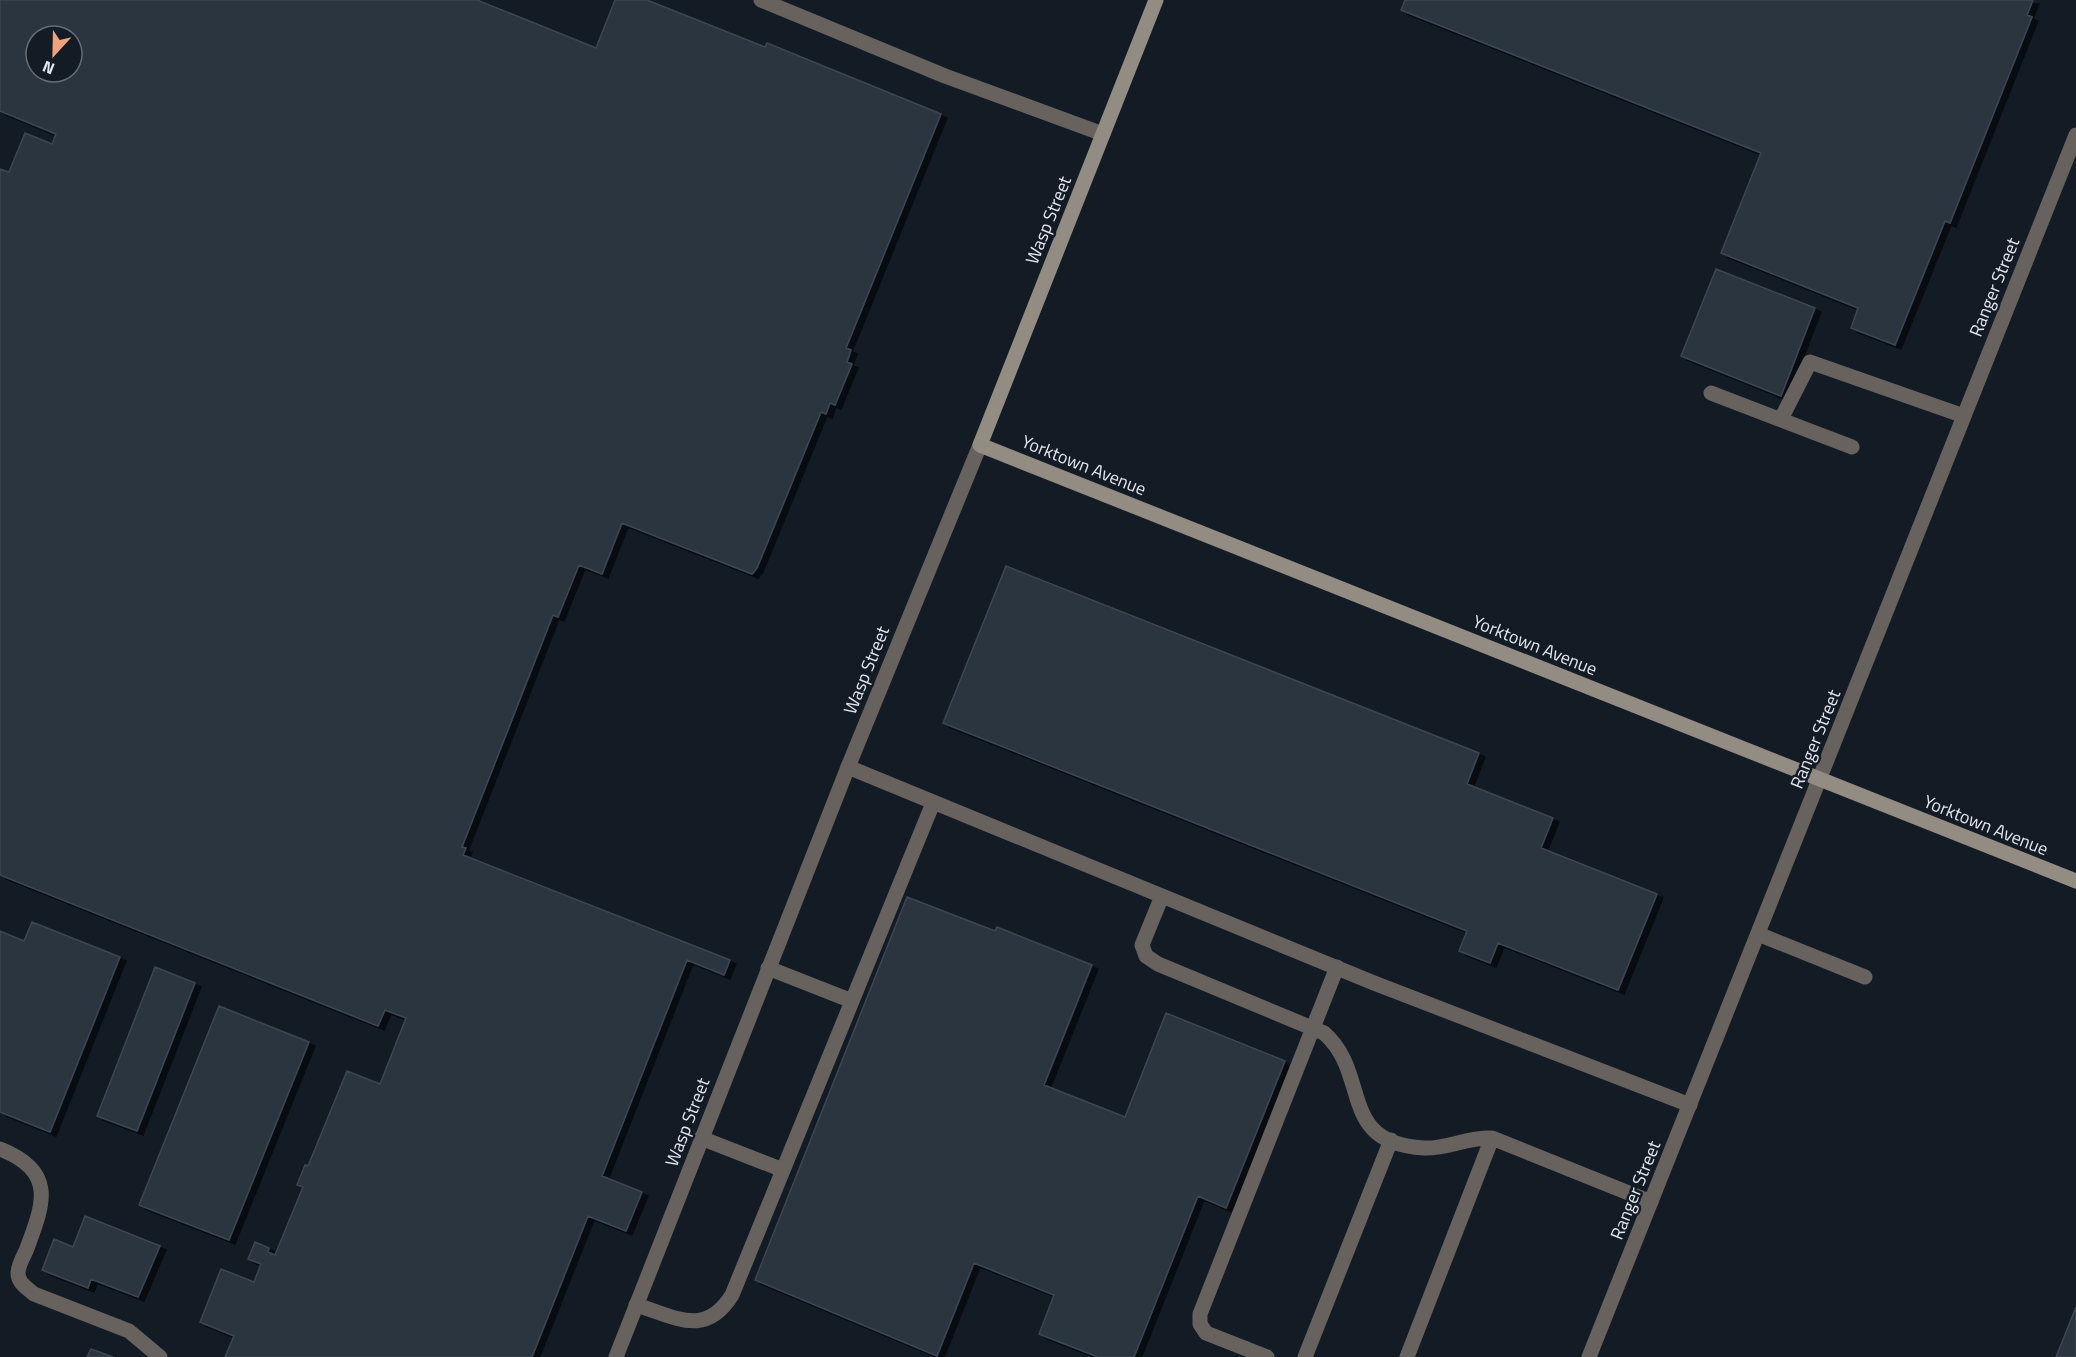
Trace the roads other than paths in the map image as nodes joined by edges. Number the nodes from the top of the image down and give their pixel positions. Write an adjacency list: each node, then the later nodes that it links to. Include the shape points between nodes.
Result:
1 (761, 0): 3 (street, via 945,76)
2 (1156, 0): 3 (main road, Wasp Street)
3 (1103, 134): 8 (main road, Wasp Street)
4 (2076, 135): 6 (street, Ranger Street)
5 (1711, 393): 7 (street)
6 (1964, 416): 7 (street, via 1810,362); 11 (street, Ranger Street)
7 (1781, 419): 9 (street)
8 (980, 445): 10 (street, Wasp Street); 11 (main road, Yorktown Avenue)
9 (1852, 447)
10 (848, 767): 12 (street); 17 (street, Wasp Street)
11 (1820, 780): 13 (main road, Yorktown Avenue); 15 (street, Ranger Street)
12 (933, 802): 14 (street); 19 (street)
13 (2076, 881)
14 (1162, 896): 16 (street); 20 (street, via 1142,945 1146,956)
15 (1758, 934): 18 (street); 21 (street, Ranger Street)
16 (1337, 967): 20 (street); 21 (street)
17 (768, 968): 19 (street); 22 (street, Wasp Street)
18 (1865, 977)
19 (852, 1001): 26 (street)
20 (1313, 1027): 24 (street, via 1337,1044 1345,1058 1367,1125); 31 (street, via 1200,1314 1200,1324 1206,1333)
21 (1690, 1105): 27 (street, Ranger Street)
22 (702, 1138): 26 (street); 28 (street, Wasp Street)
23 (1492, 1138): 24 (street, via 1474,1137 1426,1148); 27 (street); 33 (street)
24 (1391, 1140): 32 (street)
25 (0, 1149): 29 (street, via 20,1157 36,1176 42,1192 42,1206 18,1272 21,1283 34,1294 129,1331)
26 (783, 1170): 28 (street, via 722,1311 693,1322)
27 (1651, 1202): 34 (street, Ranger Street)
28 (636, 1305): 30 (street, Wasp Street)
29 (160, 1357)
30 (616, 1357)
31 (1267, 1357)
32 (1305, 1357)
33 (1407, 1357)
34 (1589, 1357)

